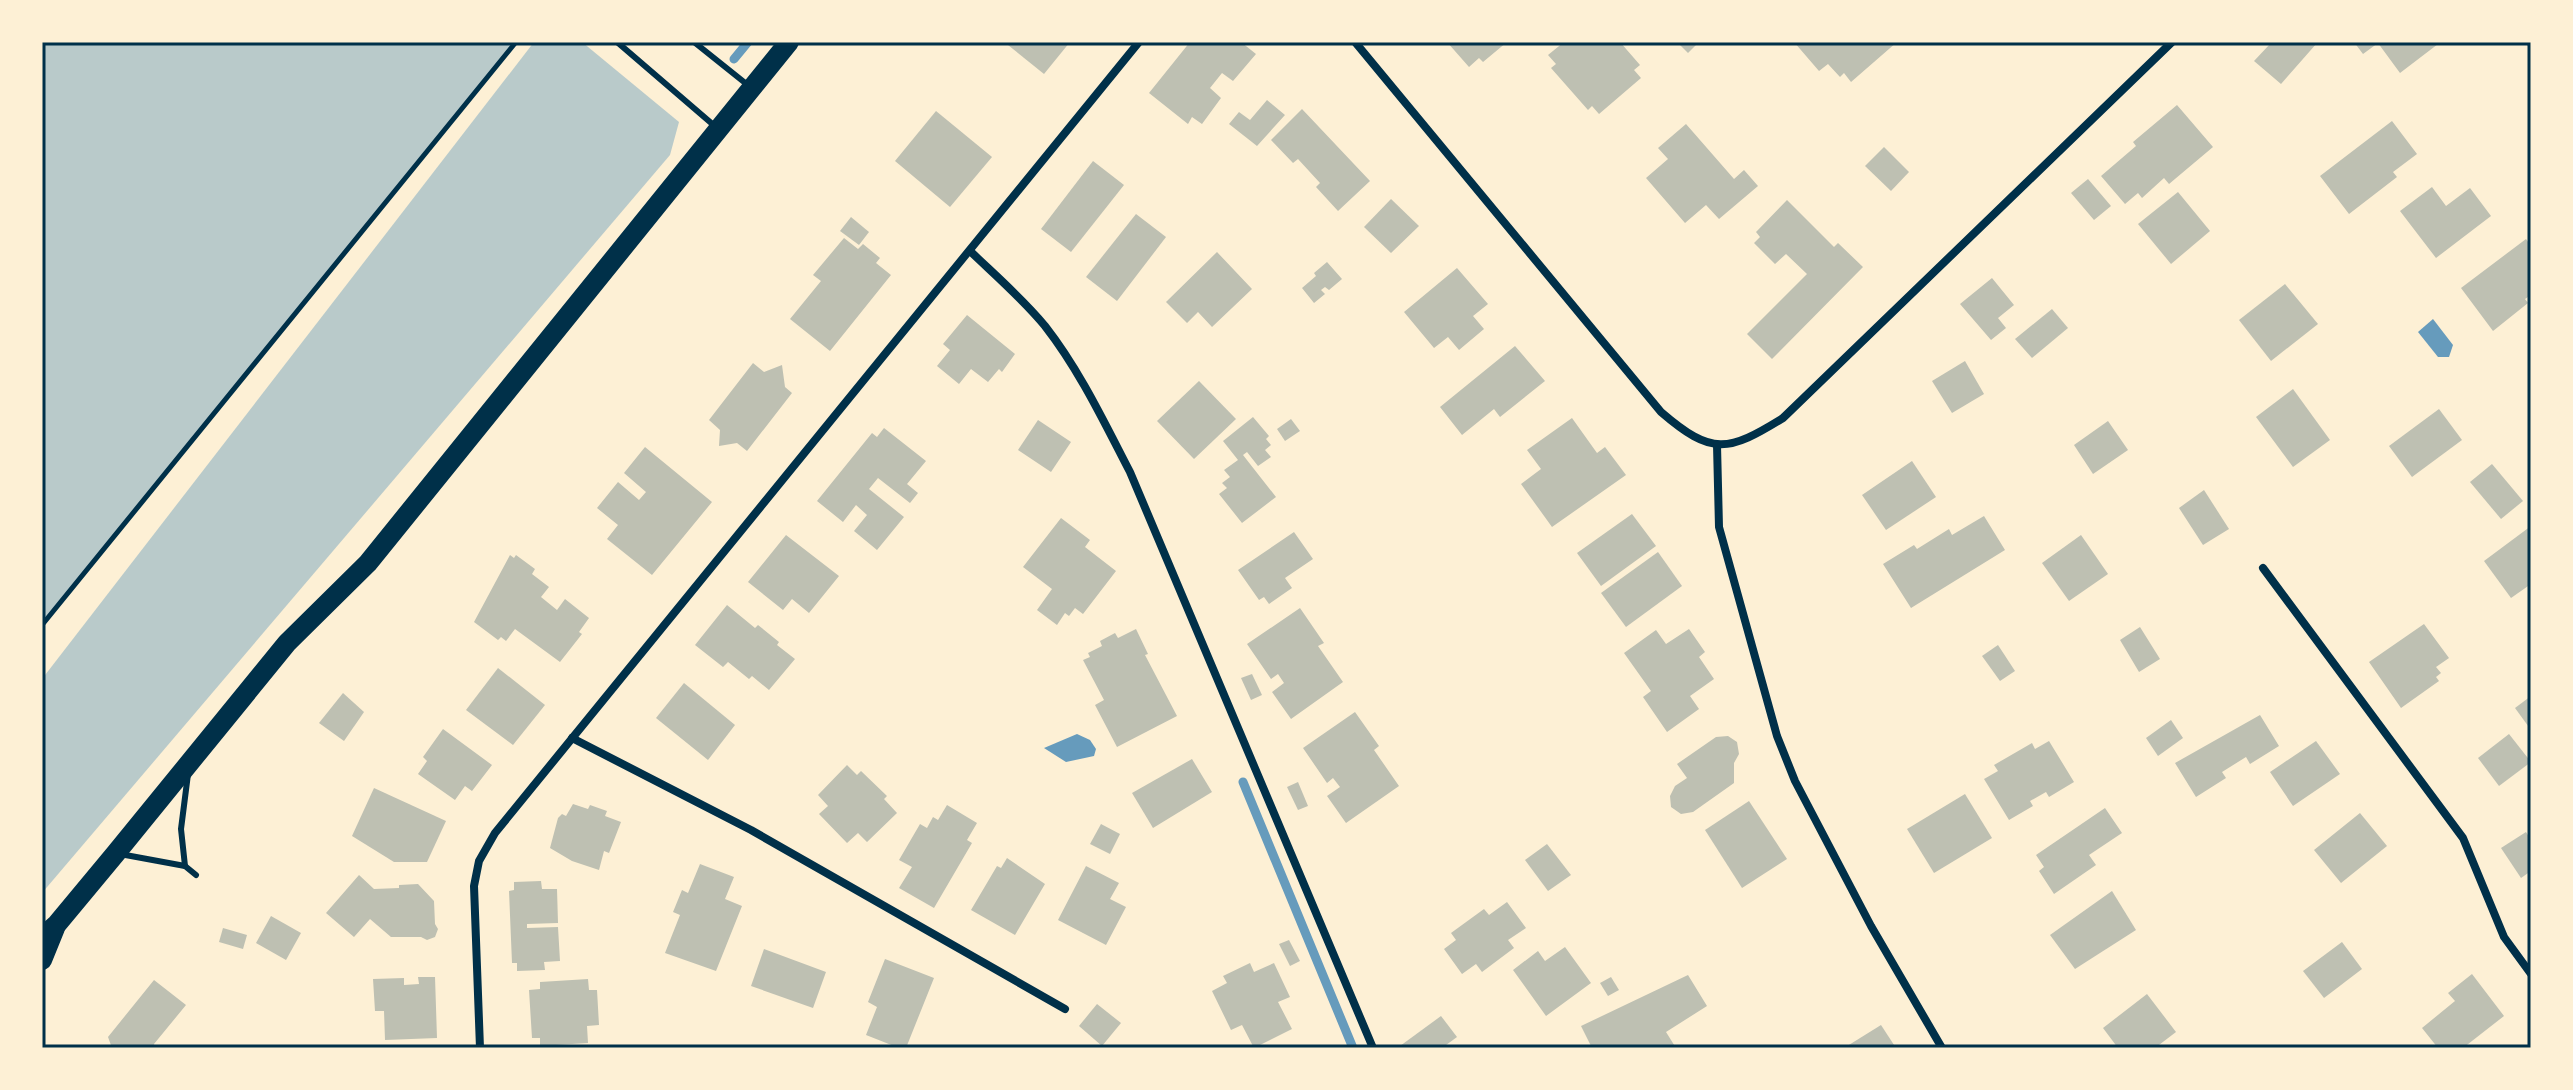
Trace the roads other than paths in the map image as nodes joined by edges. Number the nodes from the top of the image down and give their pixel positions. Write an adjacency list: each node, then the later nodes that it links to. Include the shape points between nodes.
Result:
1 (617, 42): 8 (lane)
2 (694, 42): 7 (lane)
3 (789, 42): 7 (main road)
4 (1139, 42): 9 (street)
5 (1355, 42): 10 (street, via 1661,412 1687,435)
6 (2172, 42): 10 (street, via 1783,418 1746,441)
7 (752, 88): 8 (main road)
8 (718, 129): 13 (main road, via 368,563 287,643)
9 (970, 251): 12 (street); 22 (street, via 1043,323 1066,354 1130,472)
10 (1717, 445): 23 (street, via 1719,527 1777,736 1857,900)
11 (2263, 568): 19 (street, via 2463,838 2504,937)
12 (572, 738): 20 (street, via 751,830); 21 (street, via 495,833 479,861 474,886)
13 (190, 763): 14 (main road); 15 (lane, via 181,829)
14 (116, 853): 15 (lane); 17 (main road)
15 (185, 866): 16 (lane)
16 (196, 875)
17 (49, 931): 18 (main road)
18 (42, 960)
19 (2531, 974)
20 (1065, 1009)
21 (480, 1048)
22 (1373, 1048)
23 (1942, 1048)

